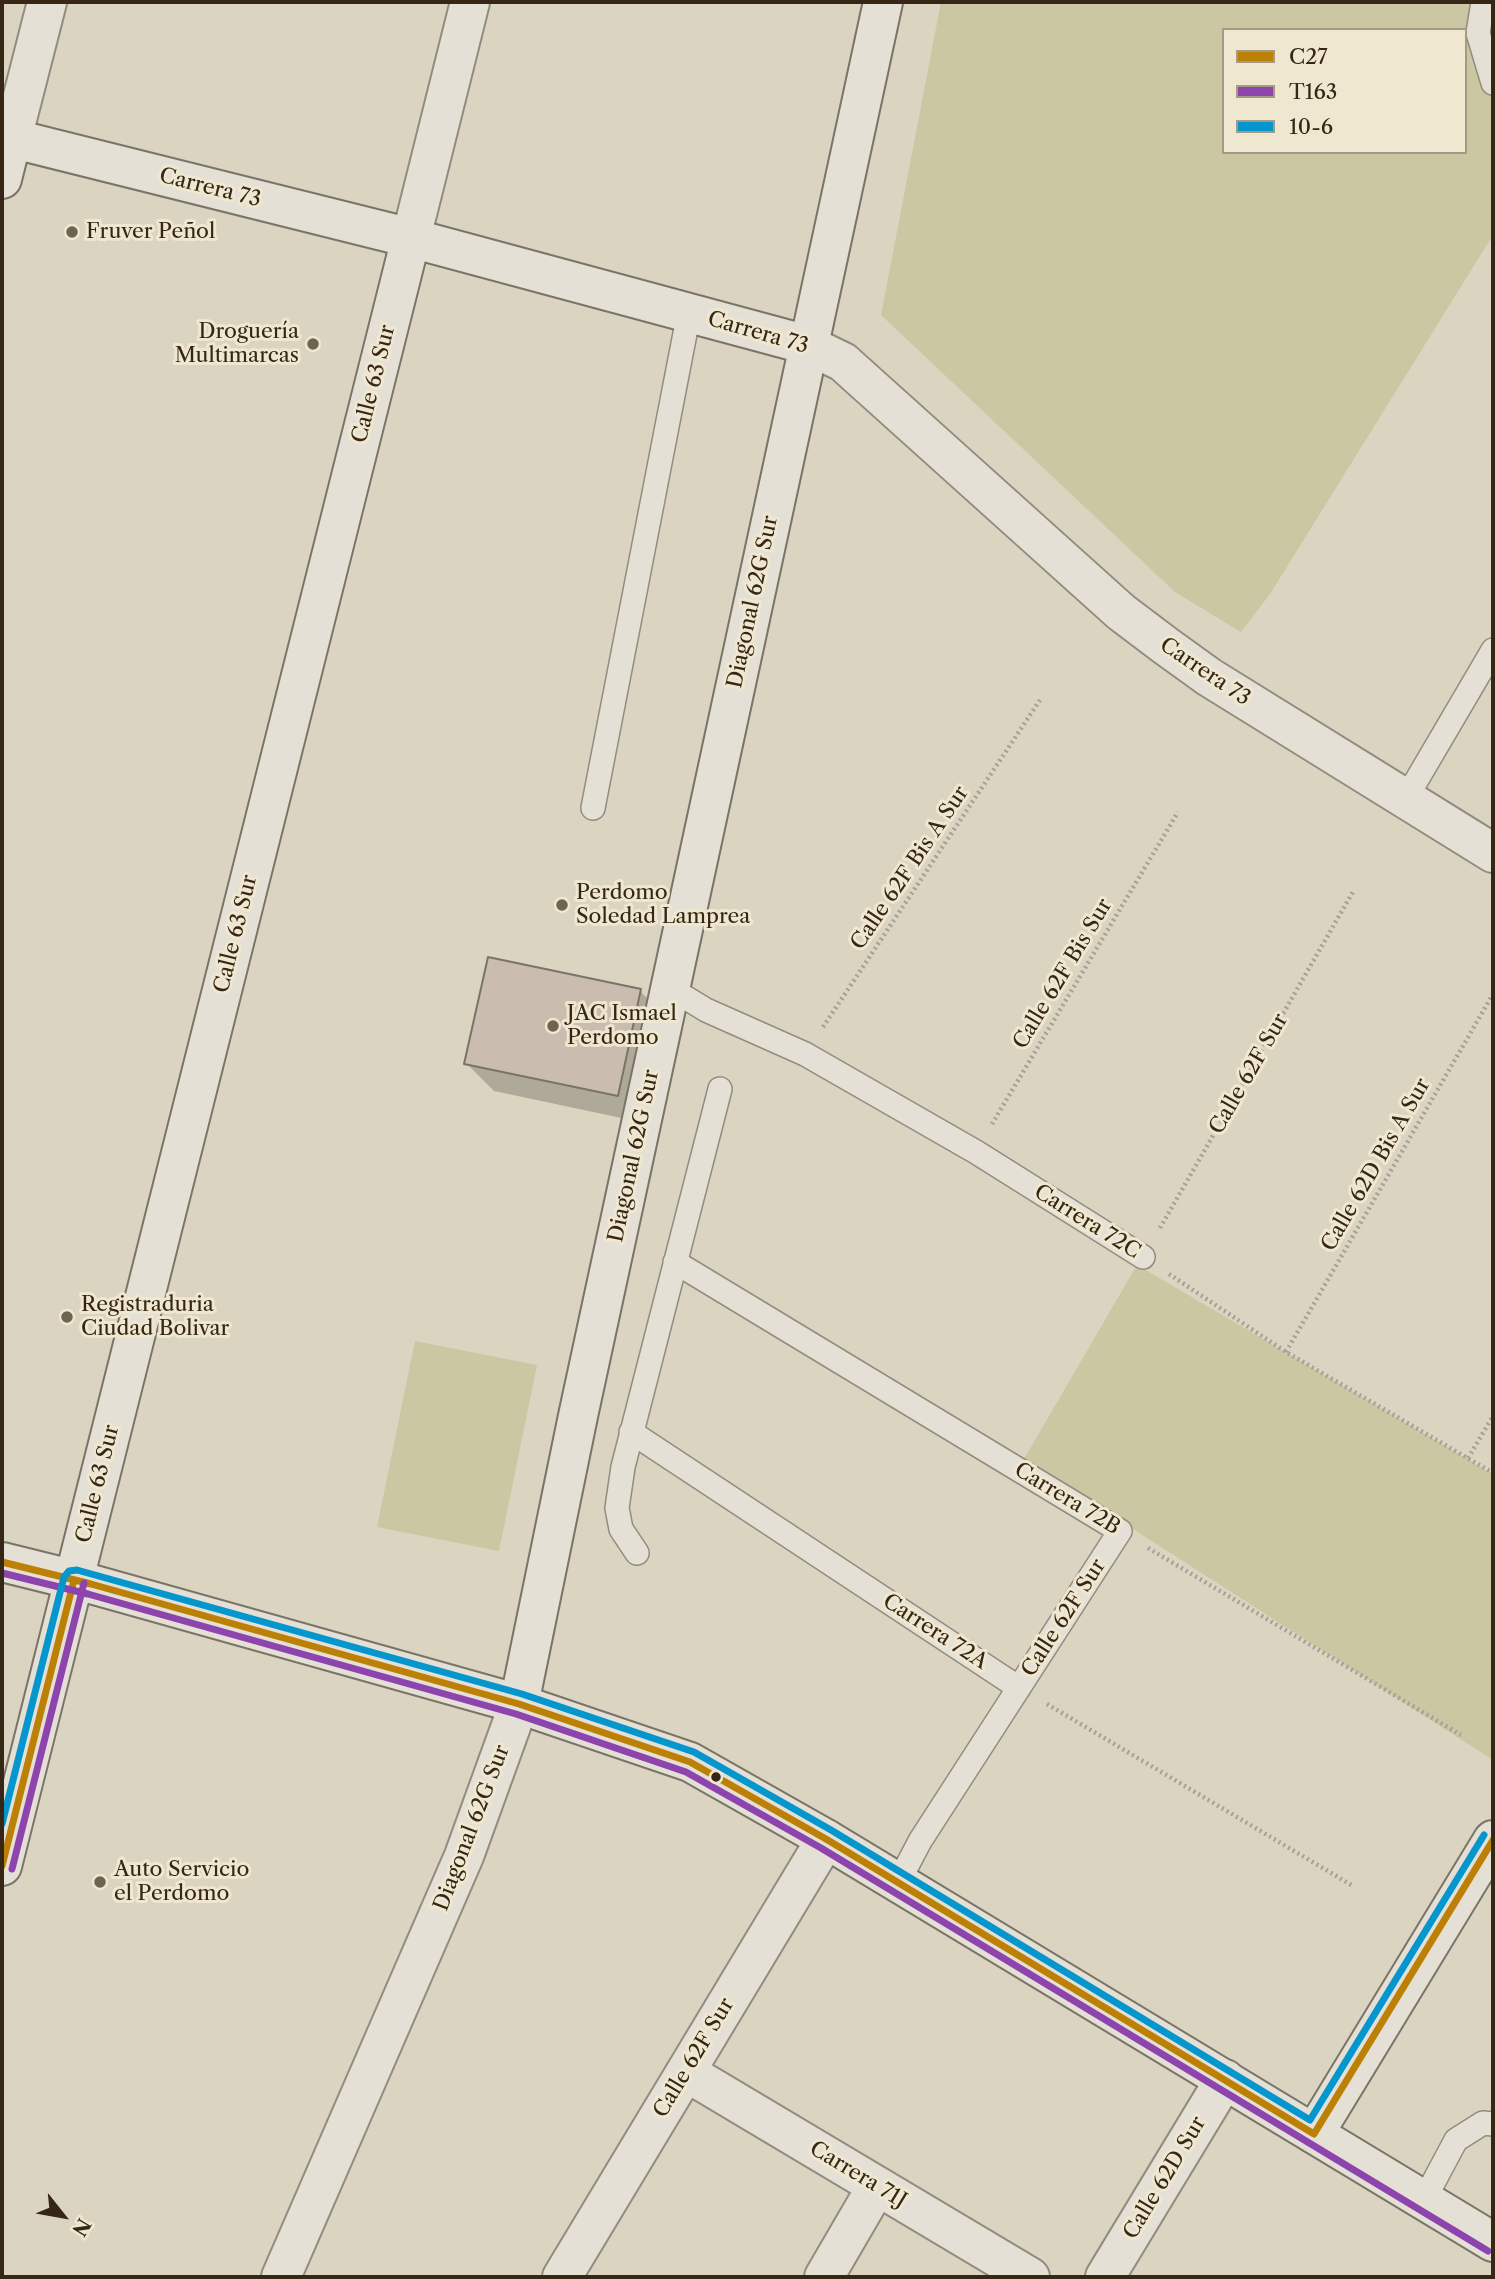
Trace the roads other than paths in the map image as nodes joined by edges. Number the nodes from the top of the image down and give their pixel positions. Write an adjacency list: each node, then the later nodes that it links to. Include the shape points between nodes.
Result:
1 (47, 2): 6 (street)
2 (470, 2): 8 (street, Calle 63 Sur)
3 (883, 2): 10 (street, Diagonal 62G Sur)
4 (1483, 2): 5 (lane, via 1478,33)
5 (1493, 83)
6 (7, 138): 7 (street); 8 (street, Carrera 73)
7 (2, 179)
8 (411, 238): 9 (street, Carrera 73); 23 (street, Calle 63 Sur)
9 (689, 313): 10 (street, Carrera 73); 13 (lane)
10 (808, 345): 12 (street, Carrera 73, via 843,362 1122,612 1166,646); 15 (street, Diagonal 62G Sur)
11 (1489, 664): 12 (lane)
12 (1405, 800): 14 (street, Carrera 73)
13 (593, 808)
14 (1493, 853)
15 (670, 988): 17 (lane, Carrera 72C, via 706,1010 805,1054 976,1152); 25 (street, Diagonal 62G Sur)
16 (720, 1089): 18 (lane)
17 (1143, 1257)
18 (675, 1262): 19 (lane); 20 (lane, Carrera 72B)
19 (631, 1432): 21 (lane, via 617,1508 621,1529); 24 (lane, Carrera 72A)
20 (1120, 1531): 24 (lane, Calle 62F Sur)
21 (636, 1553)
22 (2, 1562): 23 (street)
23 (75, 1580): 25 (street); 28 (street, Calle 63 Sur)
24 (1019, 1688): 29 (lane, Calle 62F Sur)
25 (519, 1704): 26 (street, via 690,1762); 37 (street, Diagonal 62G Sur, via 464,1856)
26 (826, 1839): 29 (street); 30 (street, Calle 62F Sur)
27 (1493, 1840): 33 (street)
28 (2, 1866)
29 (898, 1882): 31 (street)
30 (686, 2072): 34 (street, Carrera 71J); 38 (street, Calle 62F Sur)
31 (1225, 2079): 33 (street); 41 (street, Calle 62D Sur)
32 (1493, 2124): 35 (lane, via 1483,2123 1456,2140)
33 (1314, 2134): 35 (street)
34 (877, 2186): 39 (street); 40 (street, Carrera 71J)
35 (1424, 2200): 36 (street)
36 (1493, 2242)
37 (281, 2277)
38 (562, 2277)
39 (824, 2277)
40 (1030, 2277)
41 (1105, 2277)

